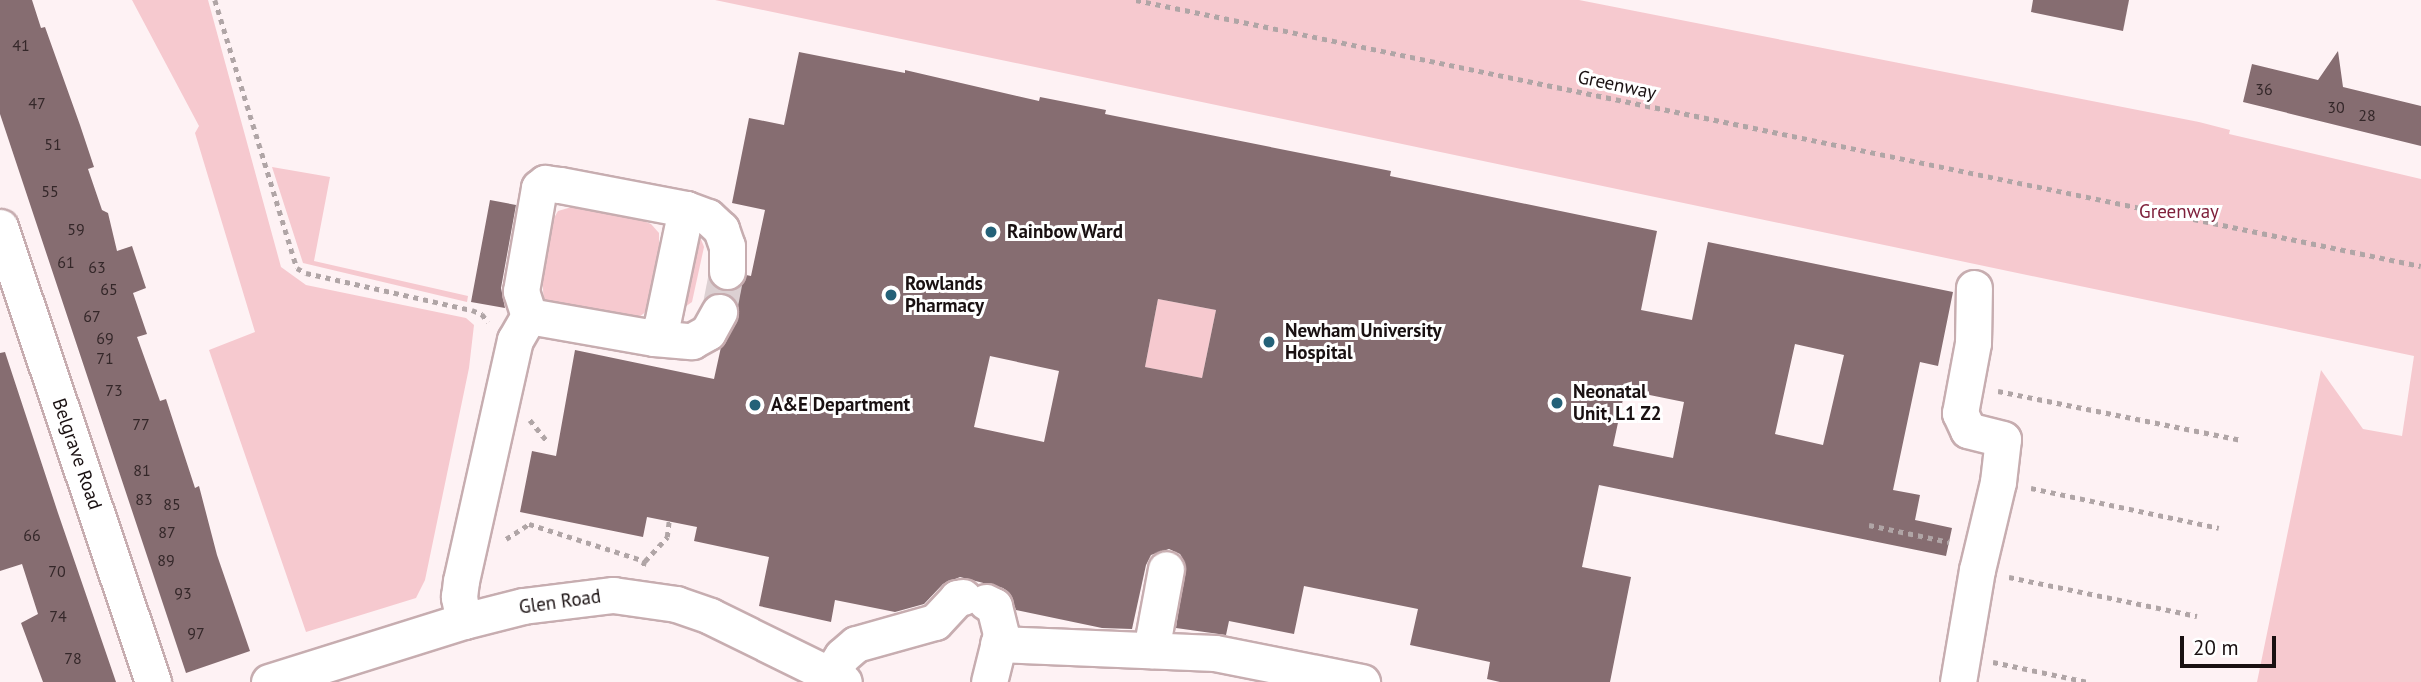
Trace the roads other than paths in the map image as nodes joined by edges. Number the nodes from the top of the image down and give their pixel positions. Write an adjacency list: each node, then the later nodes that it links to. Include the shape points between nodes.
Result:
1 (686, 209): 3 (street, via 716,222 727,246); 6 (street, via 545,183 539,188 521,290); 7 (street, via 662,324)
2 (0, 227): 14 (street, Belgrave Road)
3 (727, 271)
4 (1974, 288): 12 (street, via 1973,343 1960,413 1968,429 2003,439 1977,570)
5 (719, 312): 7 (street, via 708,332 692,341)
6 (529, 316): 7 (street); 9 (street, via 515,340 461,581)
7 (654, 338)
8 (1166, 569): 11 (street)
9 (464, 621): 13 (street, Glen Road, via 574,598 645,598 710,616); 15 (street, Glen Road)
10 (998, 644): 11 (street); 13 (street, via 1001,634 994,606 957,598 935,622 856,644 842,656); 16 (street)
11 (1151, 650): 17 (street, via 1215,653)
12 (1970, 671)
13 (836, 679)
14 (153, 682)
15 (269, 682)
16 (989, 682)
17 (1362, 682)

